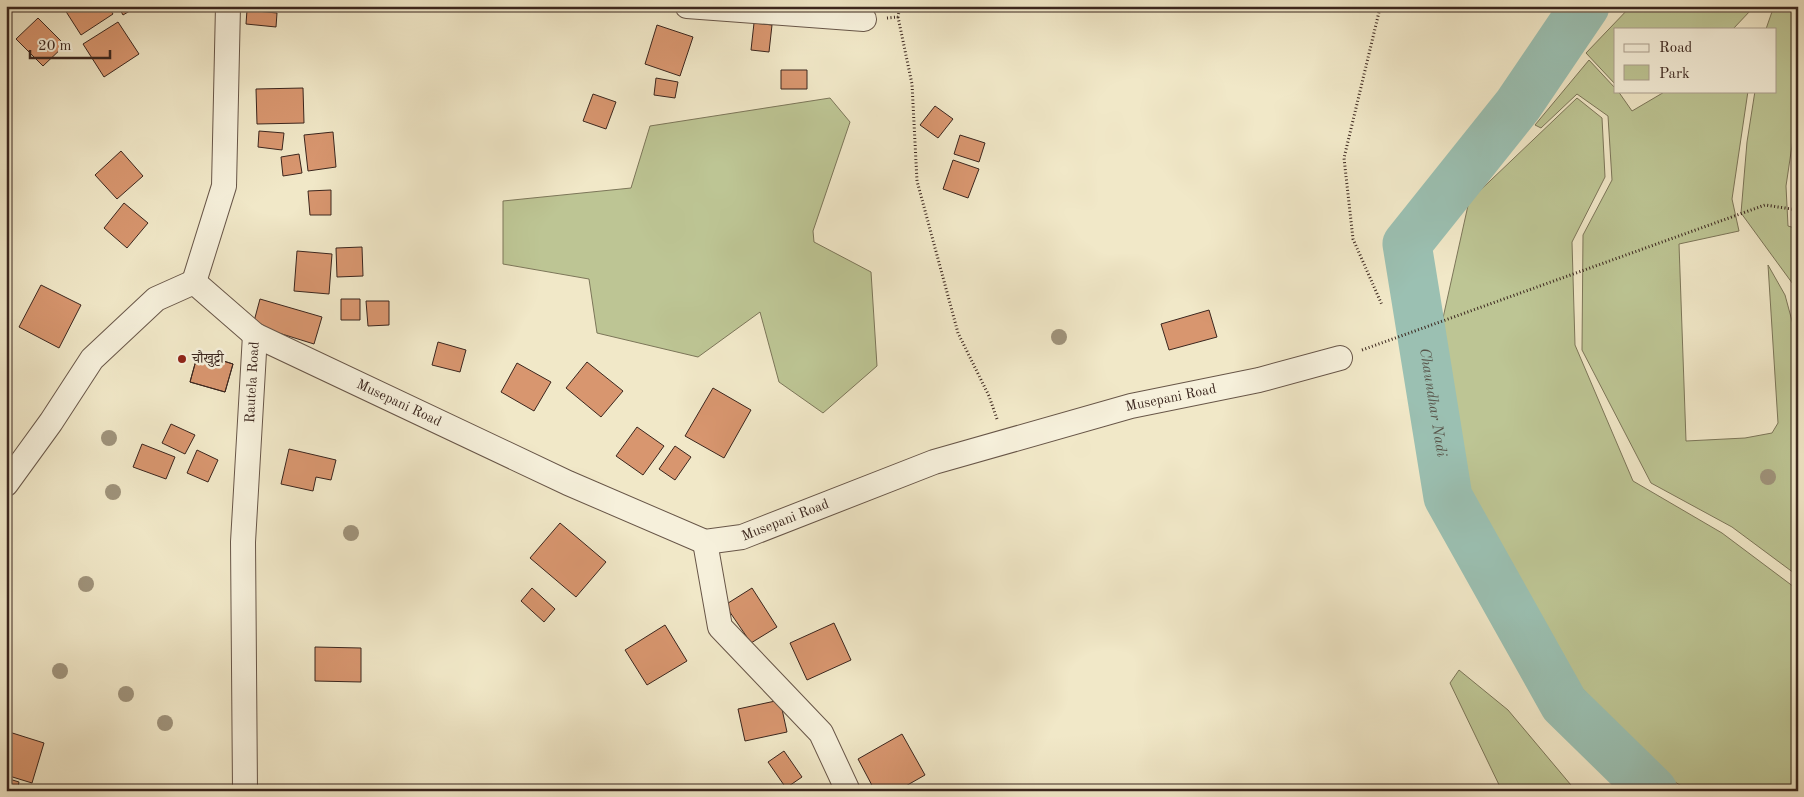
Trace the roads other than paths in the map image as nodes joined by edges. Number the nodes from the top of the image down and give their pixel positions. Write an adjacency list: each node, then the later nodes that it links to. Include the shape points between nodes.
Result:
1 (228, 6): 4 (street, via 224,186)
2 (687, 6): 3 (street)
3 (864, 19)
4 (194, 282): 5 (street, Rautela Road); 7 (street, via 156,299 92,360)
5 (255, 335): 8 (street, Musepani Road, via 550,475); 9 (street, Rautela Road, via 243,542)
6 (1340, 358): 8 (street, Musepani Road, via 1259,380 1131,406 934,462 742,538)
7 (6, 484)
8 (705, 542): 10 (street, via 720,627 821,733)
9 (245, 791)
10 (848, 791)

